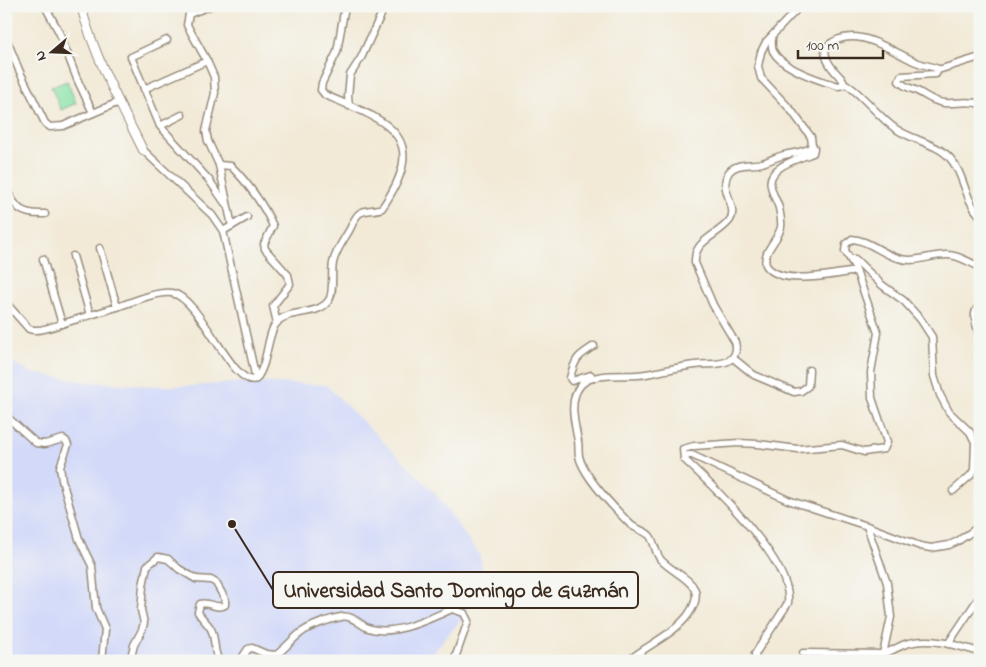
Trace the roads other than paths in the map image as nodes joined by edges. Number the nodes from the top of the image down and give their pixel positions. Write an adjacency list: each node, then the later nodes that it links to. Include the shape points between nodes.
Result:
1 (45, 6): 18 (street)
2 (82, 6): 15 (street, via 86,26)
3 (210, 6): 11 (street, via 189,14 187,22)
4 (345, 6): 17 (street, via 337,52 321,90)
5 (385, 6): 17 (street, via 350,75)
6 (800, 6): 7 (street)
7 (772, 36): 13 (street, via 772,50 780,60 823,81 838,86); 21 (street, via 761,52 759,73 803,125)
8 (6, 38): 18 (street, via 50,127 63,126)
9 (167, 40): 14 (street, via 131,56)
10 (980, 57): 12 (street)
11 (207, 61): 14 (street); 23 (street, via 214,77 215,93 206,131)
12 (938, 70): 13 (street, via 878,42 847,38 833,42 825,51); 16 (street, via 935,74 901,76 899,81 931,100)
13 (844, 83): 27 (street, via 897,130 950,157 963,181 968,201)
14 (144, 90): 20 (street)
15 (119, 102): 18 (street); 22 (street)
16 (980, 104)
17 (350, 106): 41 (street, via 377,119 397,134 404,152 402,170 382,208 356,216 333,263 331,298 325,305)
18 (93, 113)
19 (182, 115): 20 (street)
20 (160, 126): 25 (street, via 209,180)
21 (812, 145): 36 (street, via 812,153 785,164 771,178 781,223 777,239 766,255 766,265 774,273 791,278); 45 (street, via 807,150 732,169 726,185 732,216 697,250 695,263 736,345)
22 (143, 150): 30 (street, via 212,215)
23 (219, 165): 25 (street); 41 (street, via 236,170 273,226 264,249 288,275 290,284 273,306)
24 (6, 188): 26 (street, via 20,210 29,215)
25 (228, 207): 29 (street)
26 (45, 214)
27 (980, 216)
28 (246, 217): 29 (street)
29 (232, 226): 30 (street)
30 (223, 230): 48 (street)
31 (100, 248): 39 (street)
32 (73, 256): 40 (street)
33 (43, 259): 42 (street)
34 (851, 259): 35 (street, via 845,246 854,239 899,259 951,255); 36 (street); 51 (street, via 904,300 932,336 934,376 940,394 949,412 970,432 975,442 973,473)
35 (980, 268)
36 (856, 271): 50 (street, via 878,333 872,365 872,398 886,447 864,452 842,445 798,449 740,443 686,448 682,451)
37 (6, 303): 42 (street, via 34,331)
38 (980, 306): 43 (street, via 974,314)
39 (118, 307): 40 (street); 48 (street, via 158,294 171,293 181,297 215,337 241,376)
40 (90, 315): 42 (street)
41 (277, 323): 48 (street, via 262,371)
42 (62, 324)
43 (980, 337)
44 (594, 346): 47 (street, via 580,354 574,363 571,380 591,375)
45 (733, 358): 46 (street, via 754,375 794,392 808,386); 47 (street, via 718,364 678,367 644,375)
46 (808, 370)
47 (610, 376): 64 (street, via 588,380 576,394 573,414 582,467 630,524 650,536 661,560 691,582 696,596 682,621)
48 (256, 379)
49 (6, 416): 59 (street, via 36,443 63,439 68,445 60,467 62,480 79,538 92,566 96,608 105,629)
50 (684, 459): 52 (street, via 692,455 788,500); 65 (street, via 750,526 774,560 785,584 788,603 755,654)
51 (953, 491)
52 (866, 526): 53 (street, via 932,548 954,543); 58 (street, via 887,583 891,617)
53 (980, 526)
54 (980, 596): 55 (street)
55 (948, 644): 56 (street); 58 (street, via 919,641 906,643 894,652)
56 (980, 652)
57 (803, 653): 58 (street)
58 (883, 654)
59 (102, 661)
60 (130, 661): 61 (street, via 144,623 140,610 147,566 162,556 196,579 210,580 220,588 225,605 218,607 202,603 198,612 211,629)
61 (219, 661)
62 (240, 661): 63 (street, via 252,648 276,655 308,628 340,617 346,616 368,628 380,630 423,622 452,609 464,612 468,621)
63 (454, 661)
64 (628, 661)
65 (756, 661)

